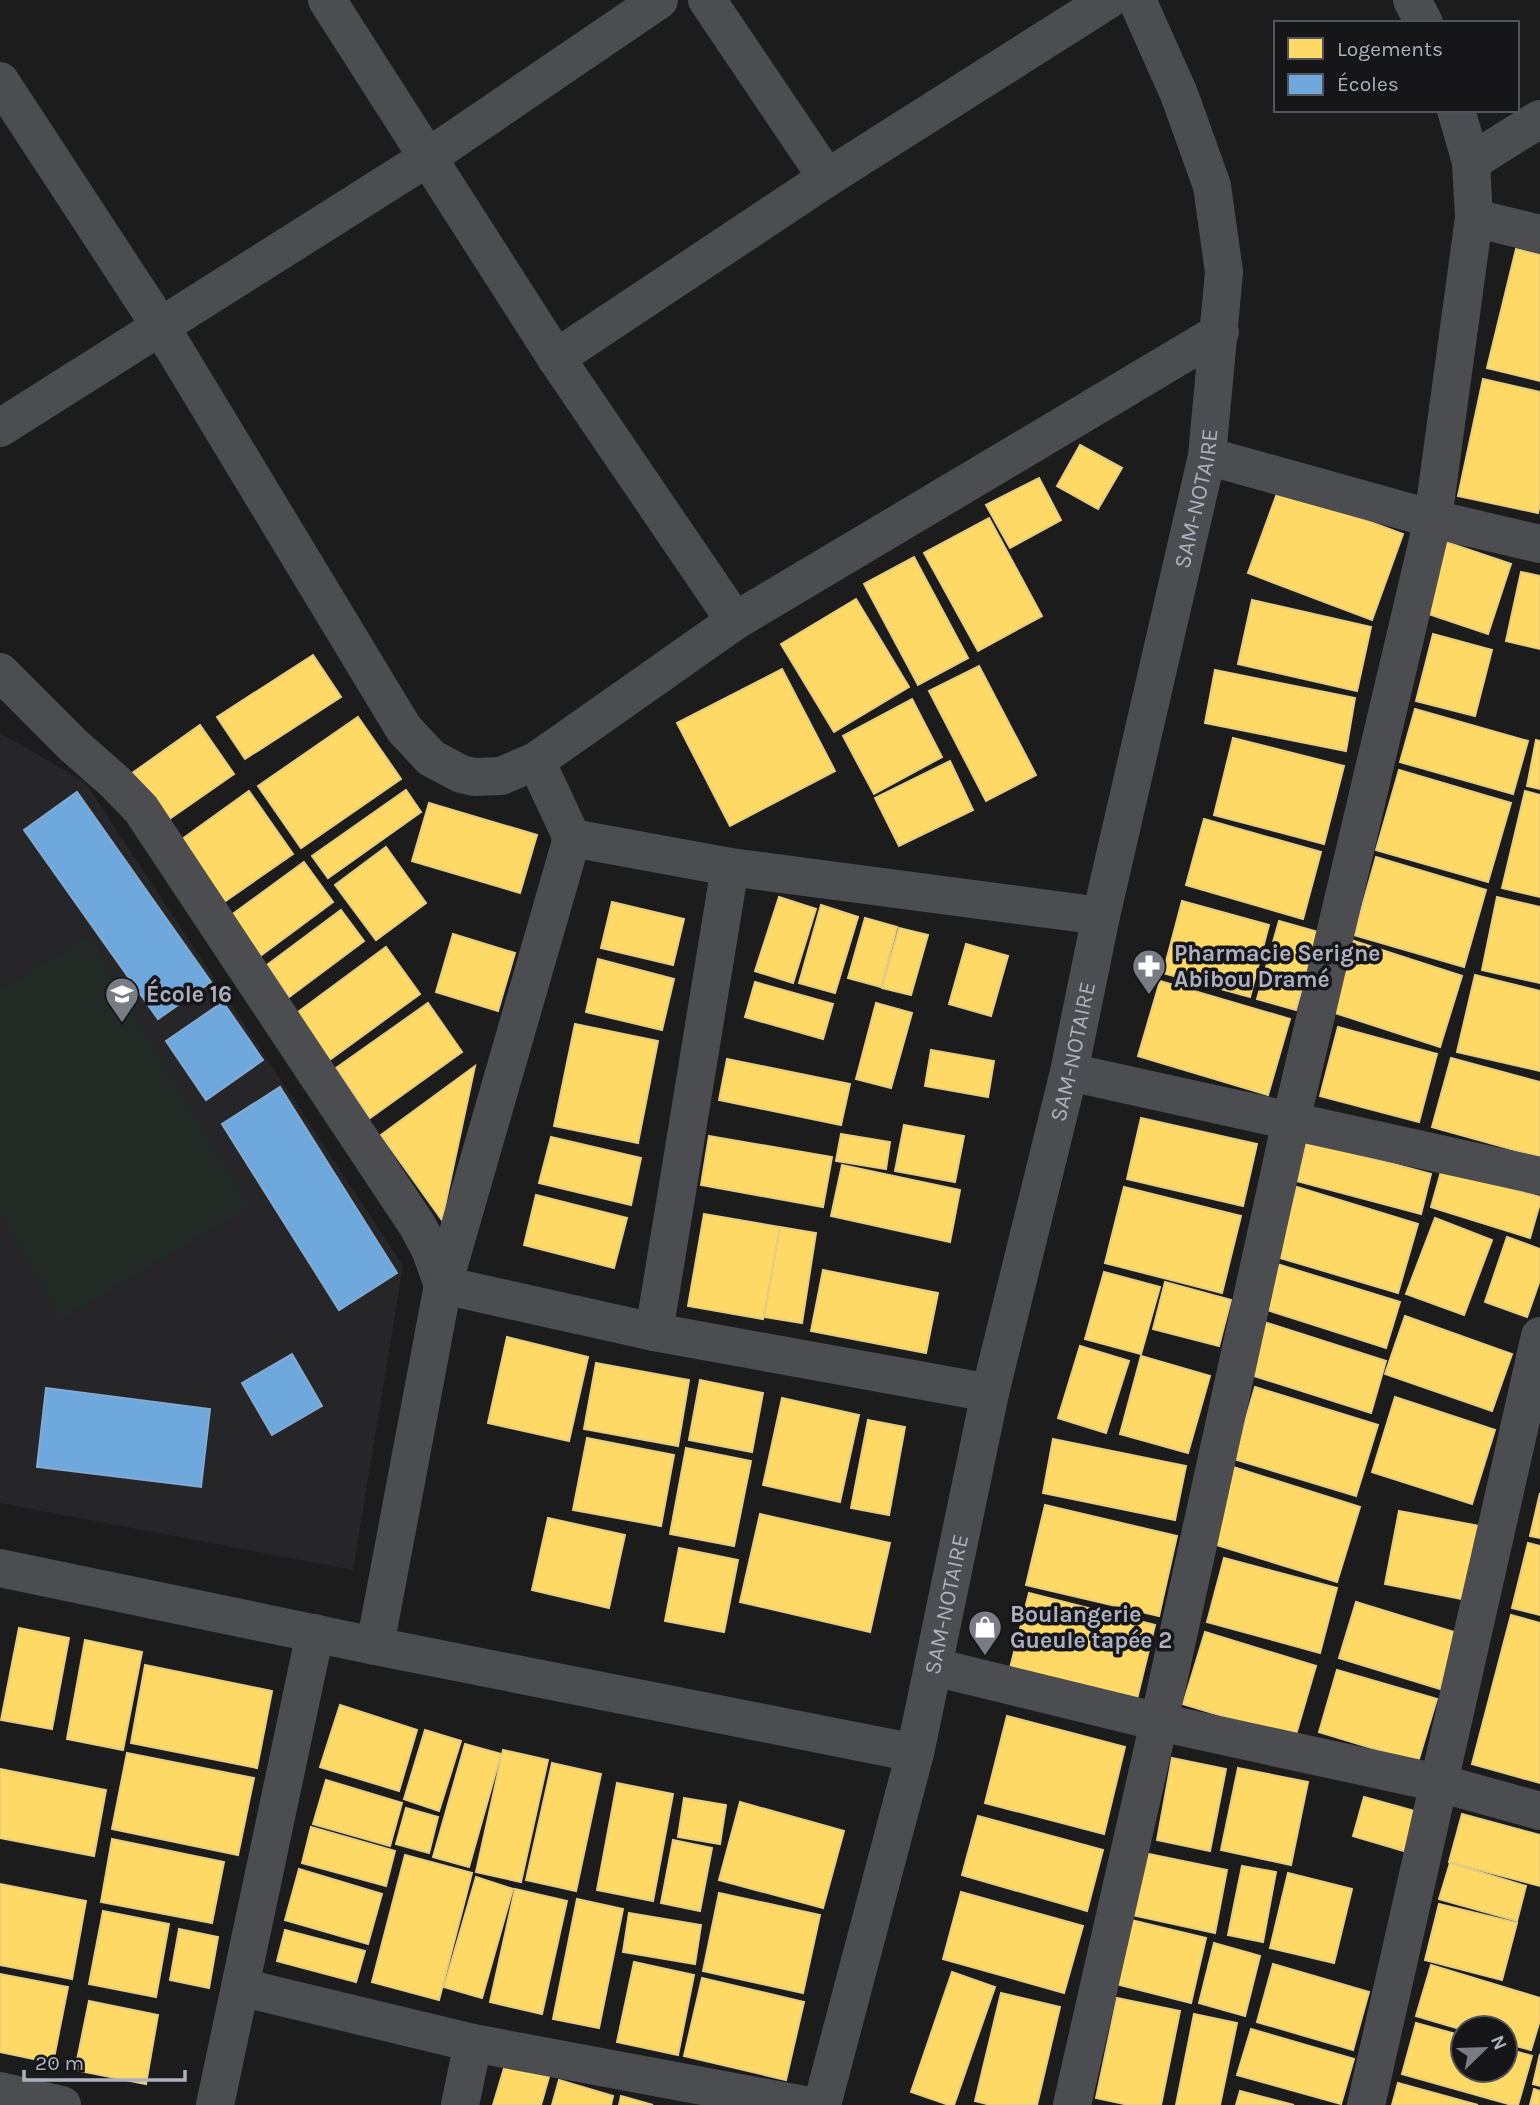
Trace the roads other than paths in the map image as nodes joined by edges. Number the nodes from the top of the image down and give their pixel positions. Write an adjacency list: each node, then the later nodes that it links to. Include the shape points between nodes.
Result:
1 (327, 0): 11 (street)
2 (659, 0): 11 (street)
3 (707, 0): 13 (street)
4 (1108, 0): 13 (street)
5 (1137, 0): 17 (street, SAM-NOTAIRE, via 1179,94 1212,186 1224,272)
6 (1412, 0): 7 (street)
7 (1422, 21)
8 (0, 81): 16 (street)
9 (1456, 112): 12 (street)
10 (1540, 119): 12 (street)
11 (427, 158): 16 (street); 18 (street)
12 (1471, 162): 14 (street)
13 (827, 178): 18 (street)
14 (1474, 219): 15 (street); 21 (street)
15 (1540, 234)
16 (161, 327): 19 (street); 25 (street, via 404,729 430,758 461,774 501,776)
17 (1220, 332): 20 (street, SAM-NOTAIRE); 23 (street)
18 (556, 358): 23 (street)
19 (0, 428)
20 (1207, 456): 21 (street); 28 (street, SAM-NOTAIRE)
21 (1433, 519): 22 (street); 30 (street)
22 (1540, 544)
23 (735, 621): 25 (street)
24 (0, 672): 32 (street, via 141,809 417,1225)
25 (536, 761): 26 (street)
26 (572, 838): 27 (street); 32 (street)
27 (730, 867): 28 (street); 33 (street)
28 (1101, 916): 29 (street, SAM-NOTAIRE)
29 (1069, 1072): 30 (street); 35 (street, SAM-NOTAIRE)
30 (1291, 1121): 31 (street); 40 (street)
31 (1540, 1176)
32 (443, 1285): 33 (street); 38 (street)
33 (654, 1332): 35 (street)
34 (1540, 1336): 42 (street)
35 (990, 1393): 39 (street, SAM-NOTAIRE)
36 (0, 1567): 37 (street)
37 (315, 1633): 38 (street); 44 (street)
38 (374, 1646): 41 (street)
39 (934, 1667): 40 (street); 41 (street, SAM-NOTAIRE)
40 (1159, 1722): 42 (street); 52 (street)
41 (915, 1753): 51 (street, SAM-NOTAIRE)
42 (1439, 1783): 43 (street); 53 (street)
43 (1540, 1811)
44 (240, 1987): 45 (street); 48 (street)
45 (473, 2043): 49 (street); 50 (street)
46 (0, 2091): 47 (street)
47 (62, 2105)
48 (215, 2105)
49 (460, 2105)
50 (804, 2105)
51 (822, 2105)
52 (1072, 2105)
53 (1366, 2105)

